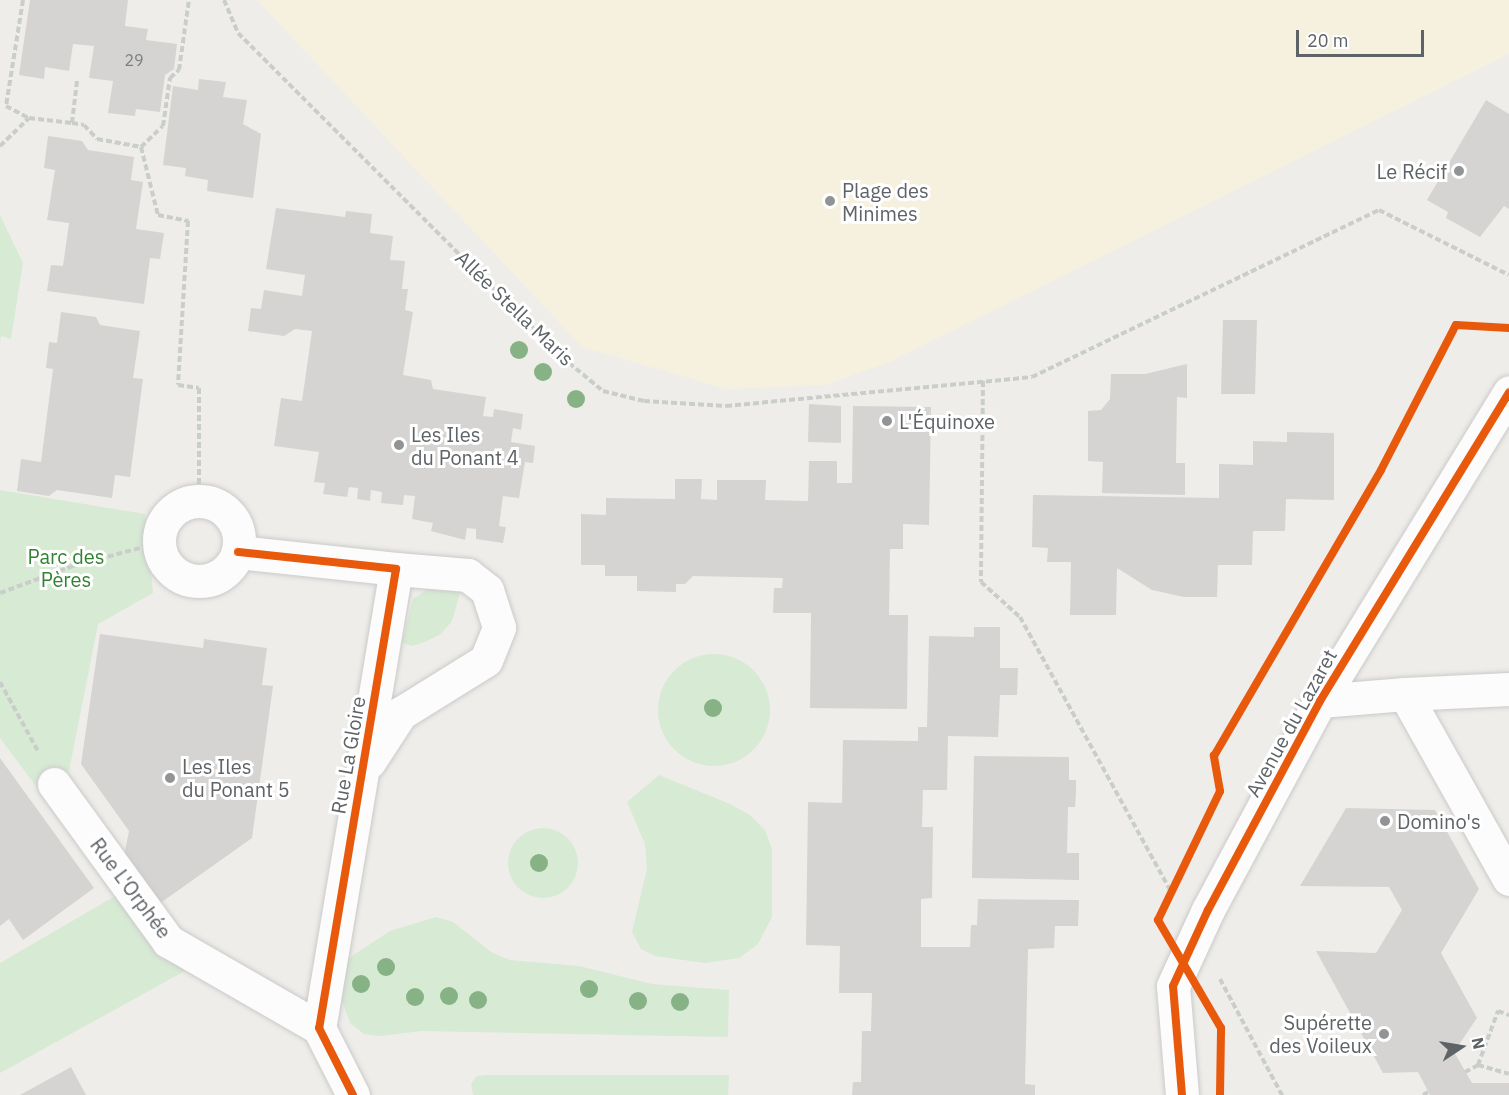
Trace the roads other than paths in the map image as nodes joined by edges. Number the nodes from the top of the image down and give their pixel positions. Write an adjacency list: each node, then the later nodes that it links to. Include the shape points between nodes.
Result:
1 (1509, 392): 6 (street, Avenue du Lazaret)
2 (238, 552): 2 (street, via 239,538 228,513 199,501 176,507 166,517 158,543 167,567 188,580 213,579 233,563); 3 (street)
3 (396, 569): 7 (street, Rue La Gloire); 7 (street, via 468,575 487,590 499,627 486,660 401,713)
4 (1509, 689): 5 (street)
5 (1405, 694): 6 (street); 9 (street)
6 (1320, 701): 12 (street, Avenue du Lazaret, via 1202,923 1173,986)
7 (361, 773): 10 (street, Rue La Gloire)
8 (54, 784): 10 (street, Rue L'Orphée, via 168,941)
9 (1509, 879)
10 (319, 1028): 11 (street)
11 (353, 1095)
12 (1182, 1095)

